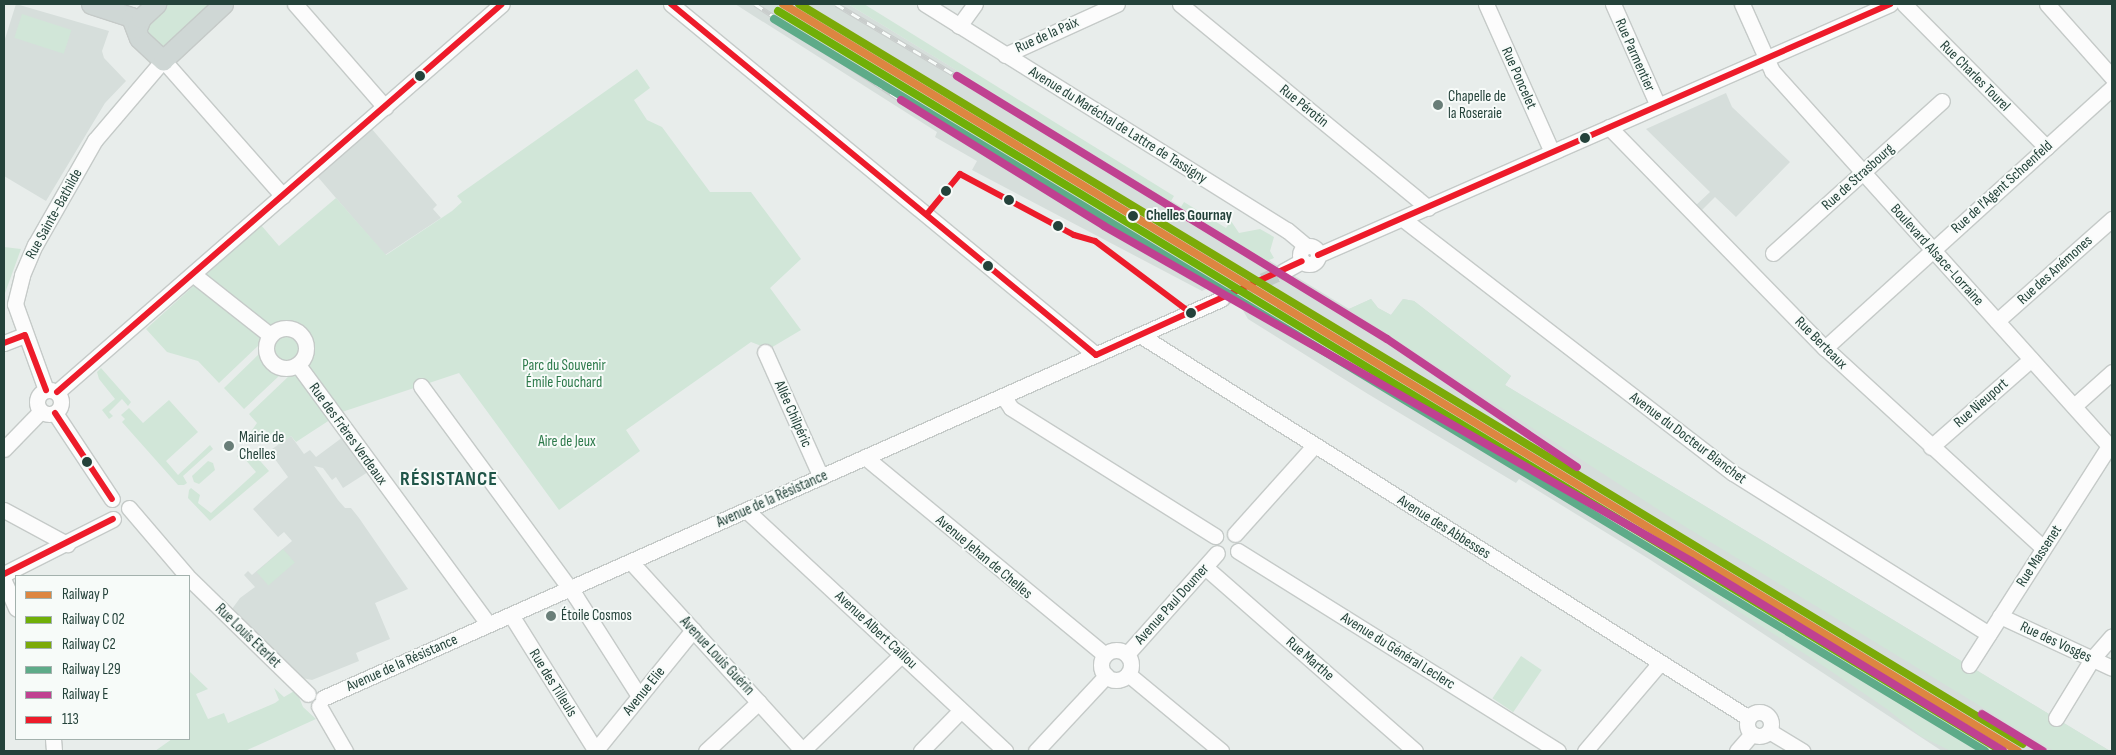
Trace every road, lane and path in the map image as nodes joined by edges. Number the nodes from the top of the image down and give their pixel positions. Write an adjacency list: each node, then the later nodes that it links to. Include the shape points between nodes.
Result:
1 (91, 4): 18 (main road, via 131,17)
2 (223, 4): 21 (main road)
3 (295, 4): 26 (street)
4 (502, 4): 26 (street)
5 (671, 4): 49 (street)
6 (975, 4): 17 (street)
7 (1117, 4): 19 (street, Rue de la Paix)
8 (1180, 4): 32 (street, Rue Pérotin)
9 (1486, 4): 29 (street, Rue Poncelet)
10 (1613, 4): 25 (street, Rue Parmentier)
11 (1742, 4): 20 (street, Boulevard Alsace-Lorraine)
12 (1904, 4): 28 (street, Rue Charles Tourel)
13 (2047, 4): 22 (street)
14 (147, 5): 18 (main road)
15 (926, 5): 17 (street, Avenue du Maréchal de Lattre de Tassigny)
16 (1886, 5): 20 (street)
17 (959, 26): 19 (street, Avenue du Maréchal de Lattre de Tassigny)
18 (137, 28): 21 (main road, via 140,38)
19 (1005, 54): 35 (street, Avenue du Maréchal de Lattre de Tassigny, via 1287,230)
20 (1766, 57): 25 (street); 30 (street, Boulevard Alsace-Lorraine, via 1772,71)
21 (163, 60): 31 (street); 41 (street, Rue Sainte-Bathilde, via 95,140 35,245)
22 (2112, 77)
23 (2112, 88): 28 (street, Rue de l'Agent Schoenfeld)
24 (1942, 101): 30 (street, Rue de Strasbourg)
25 (1658, 106): 27 (street)
26 (385, 108): 31 (street)
27 (1609, 127): 29 (street); 47 (street, Rue Berteaux)
28 (2046, 147): 36 (street, Rue de l'Agent Schoenfeld)
29 (1552, 152): 32 (street)
30 (1863, 173): 36 (street, Boulevard Alsace-Lorraine); 37 (street, Rue de Strasbourg)
31 (283, 196): 39 (street)
32 (1428, 208): 33 (street)
33 (1403, 219): 35 (street); 86 (street, Avenue du Docteur Blanchet, via 1733,473)
34 (2112, 219): 42 (street, Rue des Anémones)
35 (1312, 250): 38 (street, via 1300,252 1302,261)
36 (1932, 250): 42 (street, Boulevard Alsace-Lorraine); 47 (street, Rue de l'Agent Schoenfeld)
37 (1774, 253)
38 (1284, 271)
39 (194, 275): 45 (street); 54 (street)
40 (1221, 299): 44 (street, Avenue de la Résistance)
41 (9, 304): 43 (street, Rue Sainte-Bathilde)
42 (1997, 321): 50 (street, Boulevard Alsace-Lorraine)
43 (25, 335): 46 (street); 54 (street, Rue Sainte-Bathilde)
44 (1140, 335): 49 (street, Avenue de la Résistance); 58 (street, Avenue des Abbesses)
45 (270, 336): 51 (street, via 266,346 271,362 287,368); 51 (street, via 285,328 301,334 306,350)
46 (4, 343)
47 (1826, 348): 59 (street, Rue Berteaux)
48 (765, 352): 63 (street, Allée Chilpéric)
49 (1096, 354): 55 (street, Avenue de la Résistance)
50 (2031, 359): 56 (street, Boulevard Alsace-Lorraine); 59 (street, Rue Nieuport)
51 (298, 364): 84 (street, Rue des Frères Verdeaux)
52 (2112, 372): 56 (street)
53 (421, 386): 80 (street)
54 (51, 391): 57 (street, via 61,403); 57 (street, via 37,397)
55 (1003, 396): 62 (street, Avenue de la Résistance); 68 (street, via 1013,410)
56 (2074, 406): 60 (street, Boulevard Alsace-Lorraine)
57 (48, 412): 61 (street); 66 (street, via 112,499 107,508)
58 (1314, 446): 67 (street); 92 (street, Avenue des Abbesses)
59 (1931, 447): 70 (street, Rue Berteaux)
60 (2111, 448): 70 (street, Rue Massenet)
61 (4, 449)
62 (865, 457): 63 (street, Avenue de la Résistance); 89 (street, Avenue Jehan de Chelles)
63 (821, 477): 65 (street, Avenue de la Résistance)
64 (4, 510): 69 (street)
65 (746, 510): 73 (street, Avenue de la Résistance); 88 (street, Avenue Albert Caillou)
66 (122, 515): 69 (street); 77 (street, Rue Louis Eterlet, via 143,525)
67 (1235, 534): 68 (street, via 1226,530); 71 (street, via 1240,543)
68 (1216, 536): 72 (street, via 1214,545)
69 (67, 544): 76 (street)
70 (2043, 548): 83 (street, Rue Massenet)
71 (1238, 550): 72 (street, via 1228,556); 114 (street, Avenue du Général Leclerc)
72 (1218, 553): 74 (street, Avenue Paul Doumer)
73 (631, 562): 80 (street, Avenue de la Résistance); 85 (street, Avenue Louis Guérin)
74 (1205, 567): 90 (street, Avenue Paul Doumer); 113 (street, Rue Marthe)
75 (15, 575): 79 (street)
76 (16, 575)
77 (186, 575)
78 (190, 579): 98 (street, Rue Louis Eterlet)
79 (4, 582): 81 (street)
80 (570, 588): 82 (street, Avenue de la Résistance); 97 (street)
81 (15, 606)
82 (511, 615): 84 (street, Avenue de la Résistance); 106 (street, Rue des Tilleuls)
83 (2000, 616): 86 (street, Rue Massenet); 91 (street, Rue des Vosges)
84 (488, 624): 98 (street, Avenue de la Résistance)
85 (693, 630): 97 (street, Avenue Elie); 99 (street, Avenue Louis Guérin)
86 (1989, 634): 93 (street, Rue Massenet)
87 (2112, 636): 91 (street)
88 (902, 654): 100 (street, Avenue Albert Caillou); 108 (street)
89 (1104, 654): 90 (street, via 1113,650); 96 (street, via 1100,663)
90 (1127, 654): 95 (street, via 1131,664)
91 (2092, 659): 94 (street, Rue des Vosges); 102 (street)
92 (1660, 663): 101 (street, Avenue des Abbesses); 115 (street)
93 (1969, 665)
94 (2112, 668)
95 (1128, 674): 96 (street, via 1115,680); 112 (street)
96 (1106, 676): 111 (street)
97 (640, 696): 106 (street, Avenue Elie)
98 (317, 699): 105 (street, Rue Louis Eterlet)
99 (758, 702): 107 (street); 108 (street, Avenue Louis Guérin)
100 (961, 710): 109 (street); 110 (street, Avenue Albert Caillou)
101 (1749, 718): 103 (street, via 1754,713 1765,714 1770,720); 104 (street, via 1747,726)
102 (2056, 718)
103 (1769, 731): 104 (street, via 1761,736); 117 (street)
104 (1752, 734): 116 (street)
105 (346, 751)
106 (595, 751)
107 (706, 751)
108 (802, 751)
109 (921, 751)
110 (1005, 751)
111 (1036, 751)
112 (1221, 751)
113 (1415, 751)
114 (1558, 751)
115 (1585, 751)
116 (1737, 751)
117 (1802, 751)

